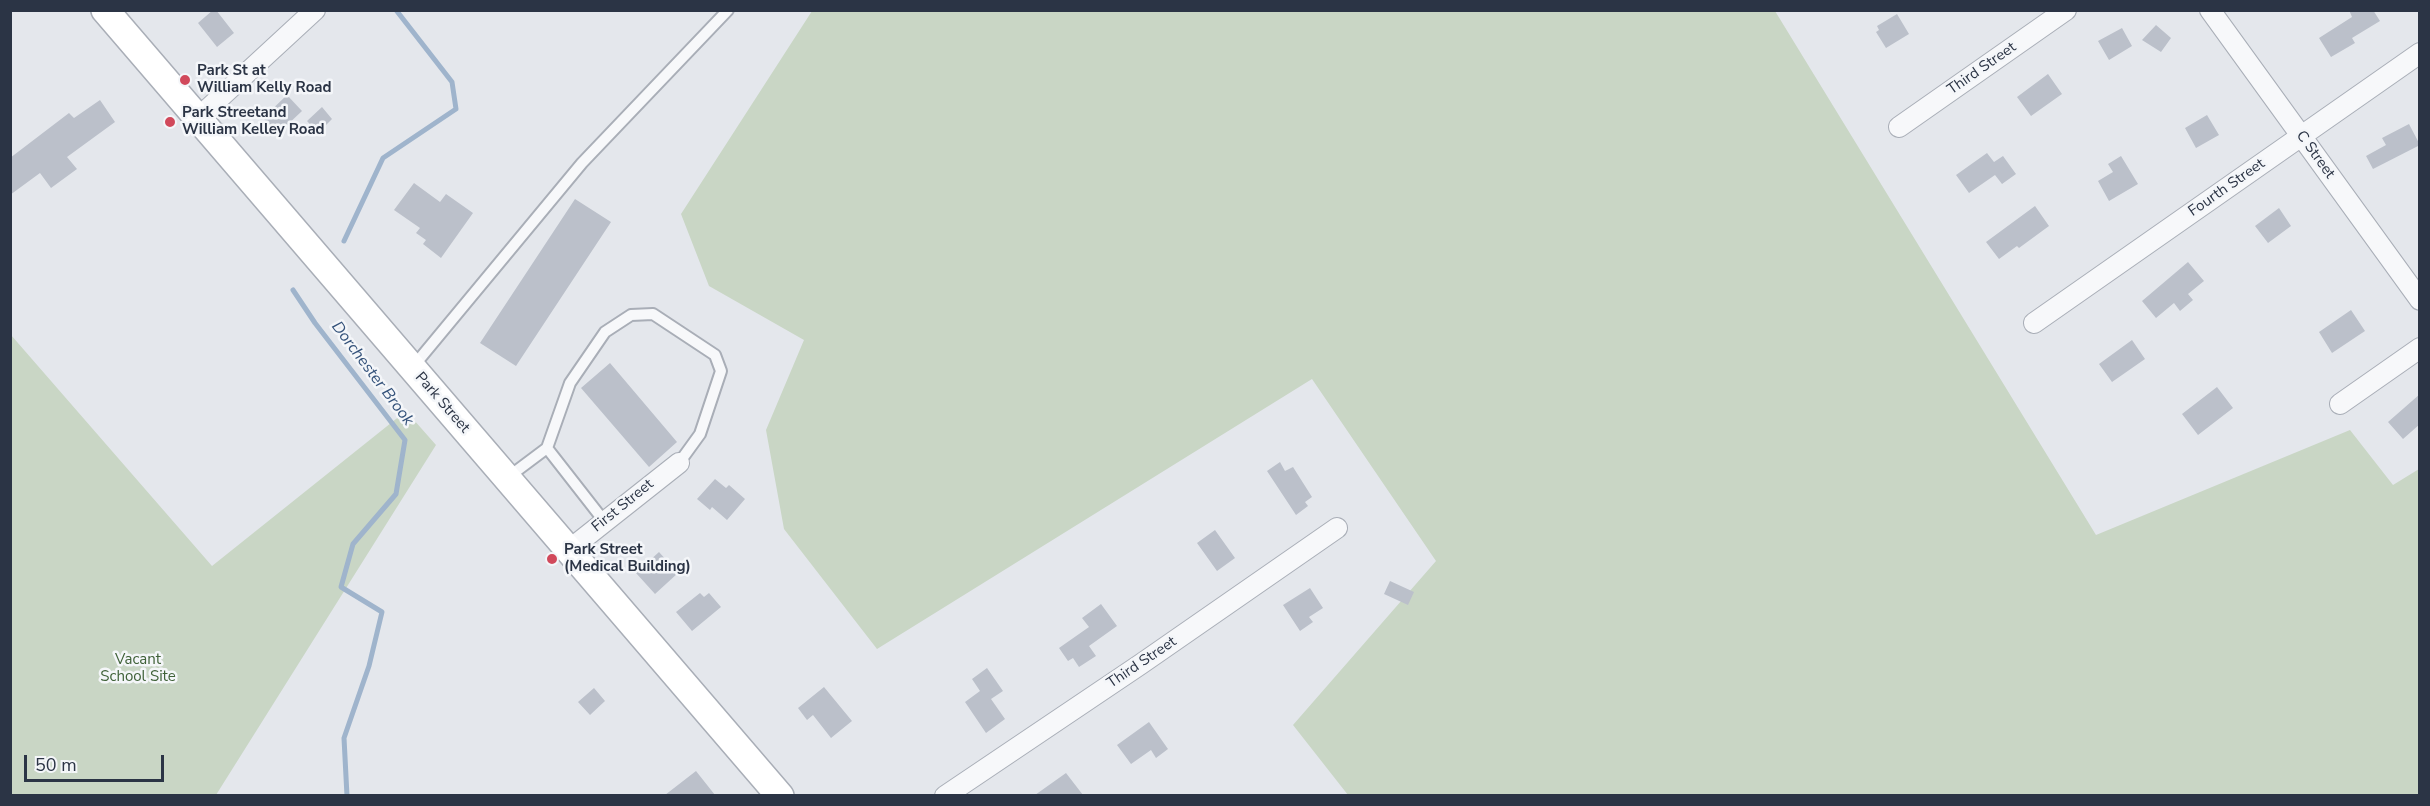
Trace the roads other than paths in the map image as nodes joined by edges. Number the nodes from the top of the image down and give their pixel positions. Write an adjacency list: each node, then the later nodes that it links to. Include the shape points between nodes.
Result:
1 (105, 10): 7 (main road, Park Street)
2 (315, 10): 7 (street)
3 (728, 10): 13 (lane, via 582,163)
4 (2066, 10): 8 (street, Third Street)
5 (2210, 10): 9 (street, C Street)
6 (2420, 53): 9 (street, Fourth Street)
7 (198, 117): 13 (main road, Park Street)
8 (1899, 127)
9 (2301, 136): 10 (street, C Street); 11 (street, Fourth Street)
10 (2420, 300)
11 (2034, 323)
12 (2420, 348): 14 (street)
13 (412, 368): 17 (main road, Park Street)
14 (2340, 404)
15 (547, 448): 16 (lane, via 570,383 605,332 631,315 653,314 715,355 721,370 700,434); 17 (lane); 18 (lane)
16 (679, 463): 18 (street, First Street)
17 (507, 478): 20 (main road, Park Street)
18 (604, 521): 20 (street, First Street)
19 (1336, 528): 22 (street, Third Street)
20 (568, 550): 21 (main road, Park Street)
21 (780, 795)
22 (945, 795)

